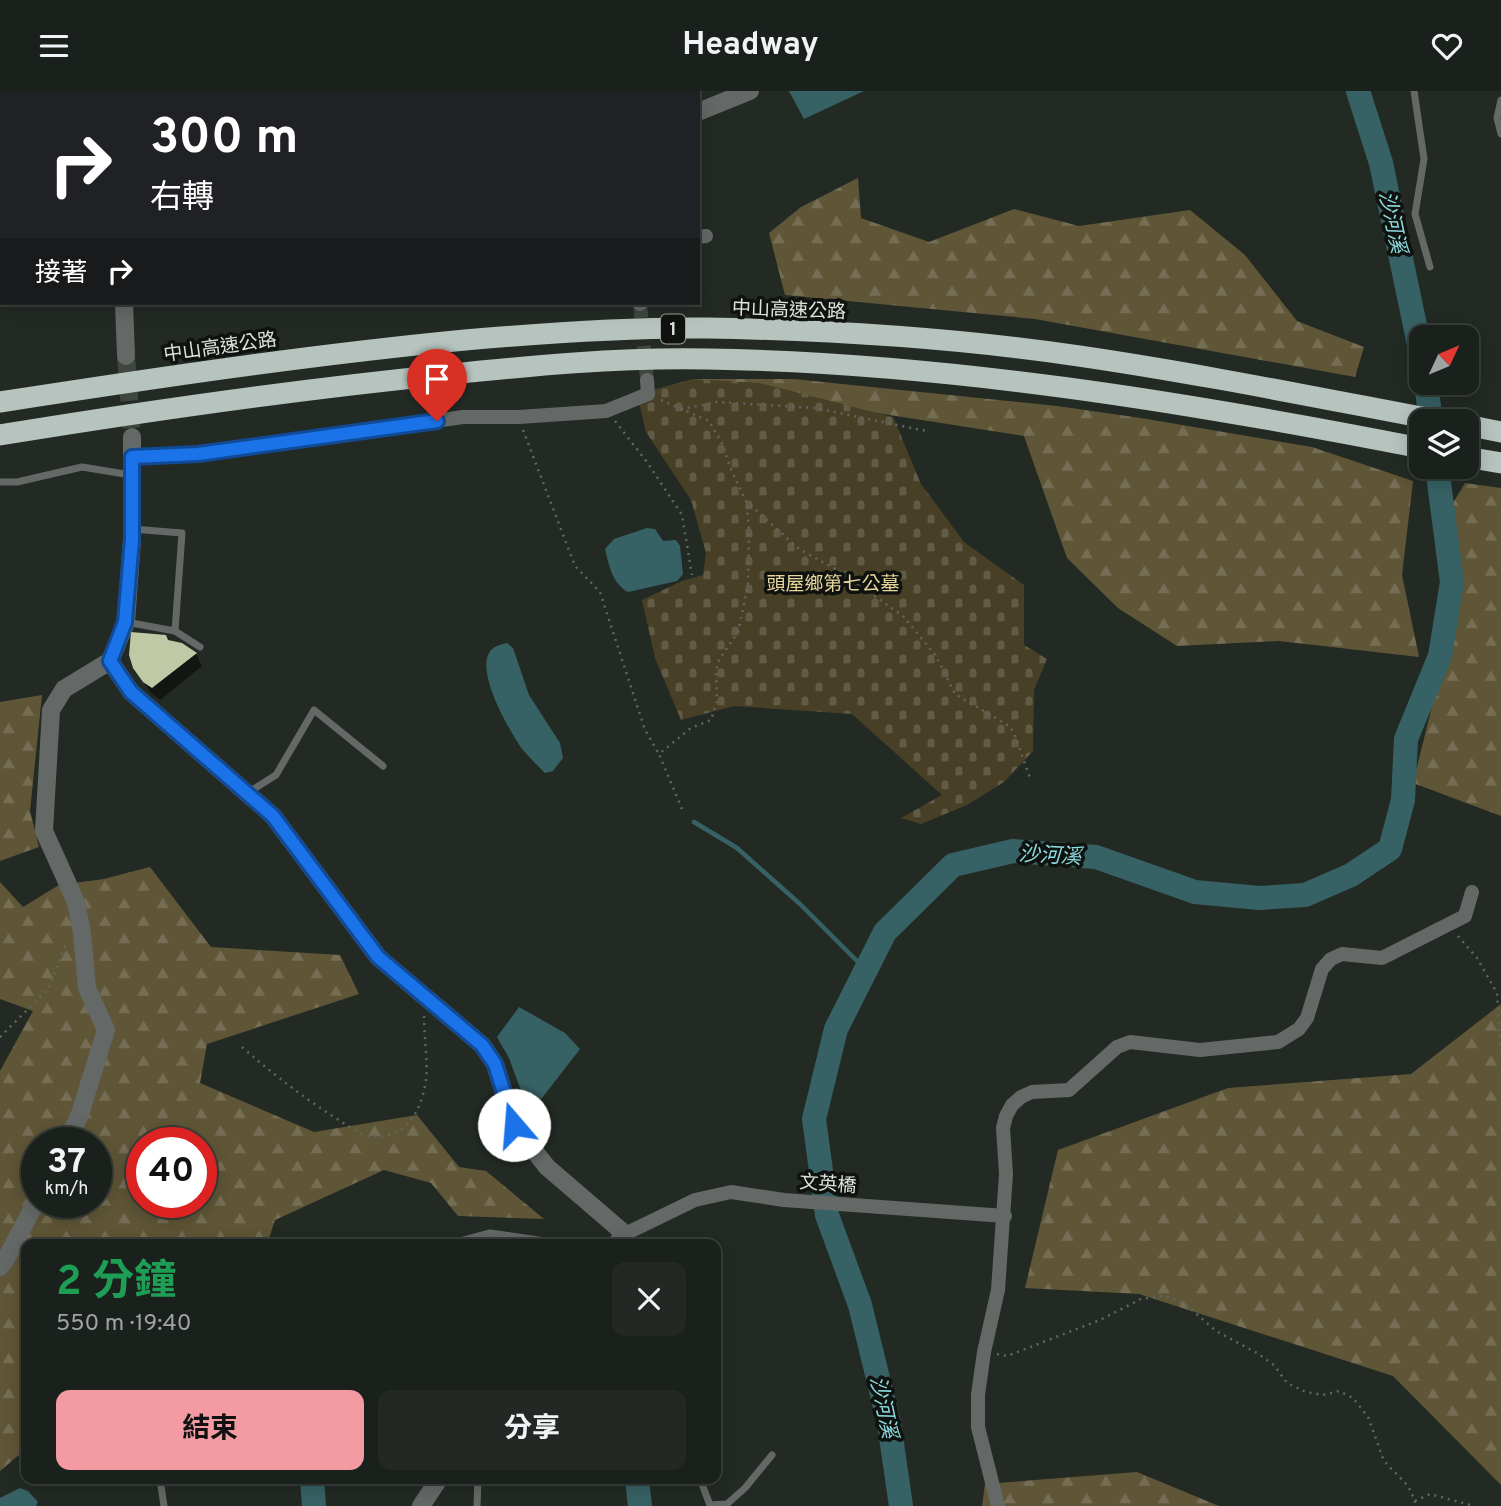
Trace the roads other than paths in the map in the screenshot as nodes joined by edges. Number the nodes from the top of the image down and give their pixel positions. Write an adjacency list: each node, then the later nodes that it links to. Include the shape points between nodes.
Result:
1 (750, 91): 3 (street)
2 (1414, 91): 7 (lane, via 1424,159 1415,214)
3 (726, 96): 5 (street)
4 (1501, 100): 6 (lane, via 1497,118)
5 (700, 111)
6 (1501, 134)
7 (1430, 267)
8 (124, 305): 9 (street)
9 (126, 356)
10 (648, 387): 20 (street, via 606,411 463,417)
11 (0, 402): 12 (highway, 中山高速公路 / 1, via 385,348 514,336 704,328 822,331 1077,356)
12 (1409, 415)
13 (1479, 428): 14 (highway)
14 (1501, 432)
15 (0, 435): 17 (highway, 1, via 176,406 388,380 517,367 706,359 950,373 1161,401)
16 (132, 437): 20 (street)
17 (1409, 446)
18 (1479, 459): 19 (highway)
19 (1501, 463)
20 (132, 466): 21 (lane, via 82,467); 22 (street)
21 (0, 482)
22 (132, 529): 23 (street); 24 (lane, via 183,533)
23 (125, 622): 24 (lane); 26 (street)
24 (175, 631): 25 (lane)
25 (200, 646)
26 (110, 661): 28 (street, via 131,692); 30 (street, via 64,689 51,710 44,831 76,902 86,988 106,1030)
27 (383, 766): 28 (lane, via 314,710 276,775)
28 (248, 792): 35 (street, via 273,816 378,957 482,1045 495,1064 514,1125 547,1167)
29 (1472, 892): 31 (street, via 1465,916 1382,958 1342,954 1331,959 1322,969 1307,1018 1278,1042 1200,1049 1130,1042 1117,1047 1069,1090 1044,1089 1021,1097 1003,1128)
30 (74, 1127)
31 (1005, 1216): 35 (street, 文英橋, via 730,1192 695,1200); 45 (street, via 998,1290 978,1395 978,1427)
32 (28, 1218): 36 (street)
33 (468, 1239): 34 (lane, via 490,1233)
34 (531, 1239)
35 (620, 1239)
36 (0, 1267)
37 (772, 1455): 41 (lane, via 727,1504 710,1504)
38 (161, 1484): 42 (lane)
39 (436, 1484): 43 (street)
40 (478, 1484): 44 (lane)
41 (702, 1484)
42 (164, 1506)
43 (421, 1506)
44 (477, 1506)
45 (998, 1506)

